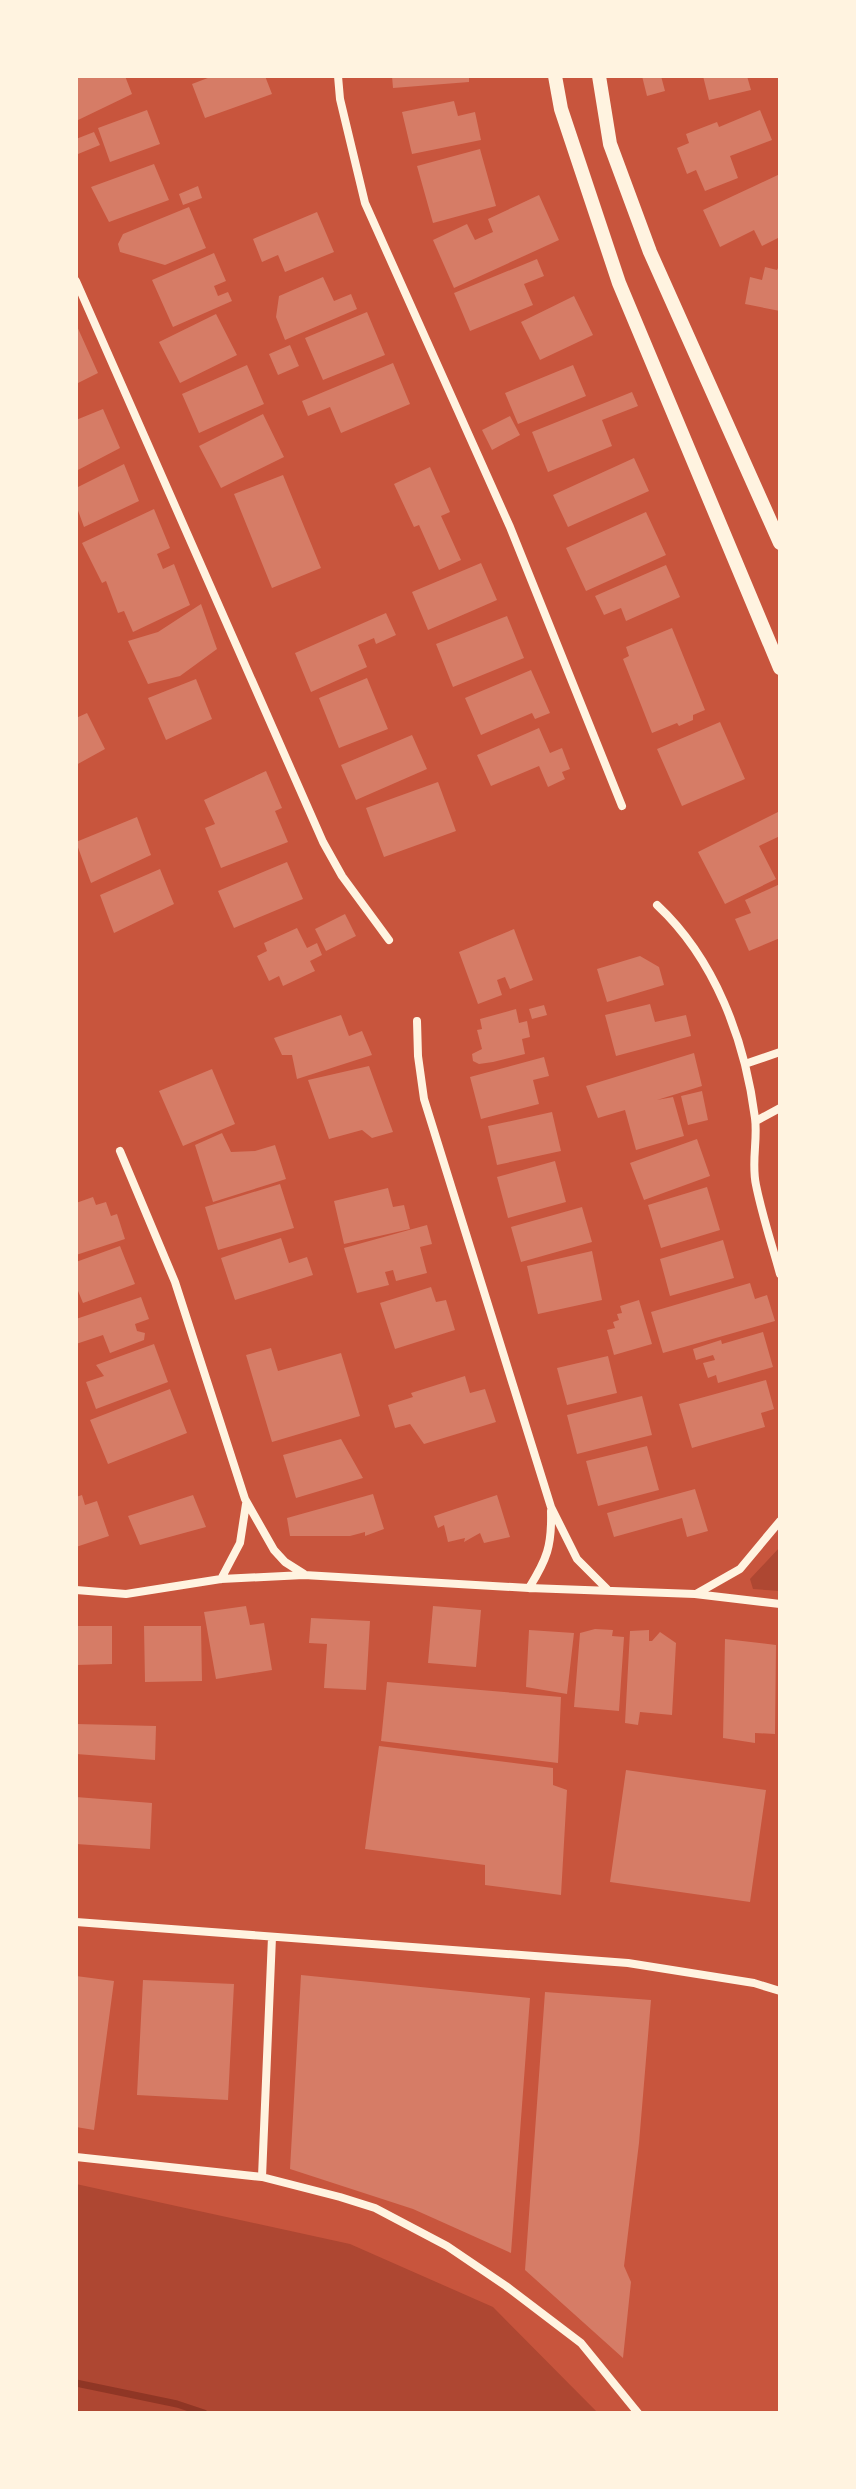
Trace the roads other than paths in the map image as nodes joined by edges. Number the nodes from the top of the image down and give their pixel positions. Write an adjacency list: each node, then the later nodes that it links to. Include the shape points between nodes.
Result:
1 (338, 76): 7 (street, via 365,203 510,527)
2 (555, 76): 6 (main road, via 561,109 619,283)
3 (599, 76): 5 (main road, via 610,144 650,252)
4 (76, 281): 9 (street, via 323,842)
5 (780, 543)
6 (780, 668)
7 (622, 806)
8 (657, 905): 12 (street, via 681,927 718,985)
9 (389, 940)
10 (417, 1021): 18 (street, via 424,1099)
11 (780, 1052): 12 (street)
12 (745, 1064): 14 (street)
13 (780, 1108): 14 (street)
14 (756, 1121): 16 (street, via 755,1183)
15 (120, 1151): 17 (street, via 175,1282)
16 (780, 1274)
17 (245, 1499): 20 (street, via 274,1550); 21 (street, via 240,1543)
18 (551, 1507): 22 (street, via 551,1539); 23 (street, via 577,1559)
19 (780, 1521): 25 (street, via 740,1569)
20 (304, 1575): 21 (street); 22 (street)
21 (221, 1579): 24 (street, via 126,1594)
22 (529, 1588): 23 (street)
23 (607, 1589): 25 (street)
24 (76, 1590)
25 (695, 1594): 26 (street)
26 (780, 1604)
27 (76, 1922): 28 (street)
28 (272, 1937): 29 (street, via 628,1963); 31 (street)
29 (780, 1991)
30 (76, 2157): 31 (street)
31 (262, 2177): 32 (street, via 375,2208 447,2246 581,2343)
32 (638, 2413)

